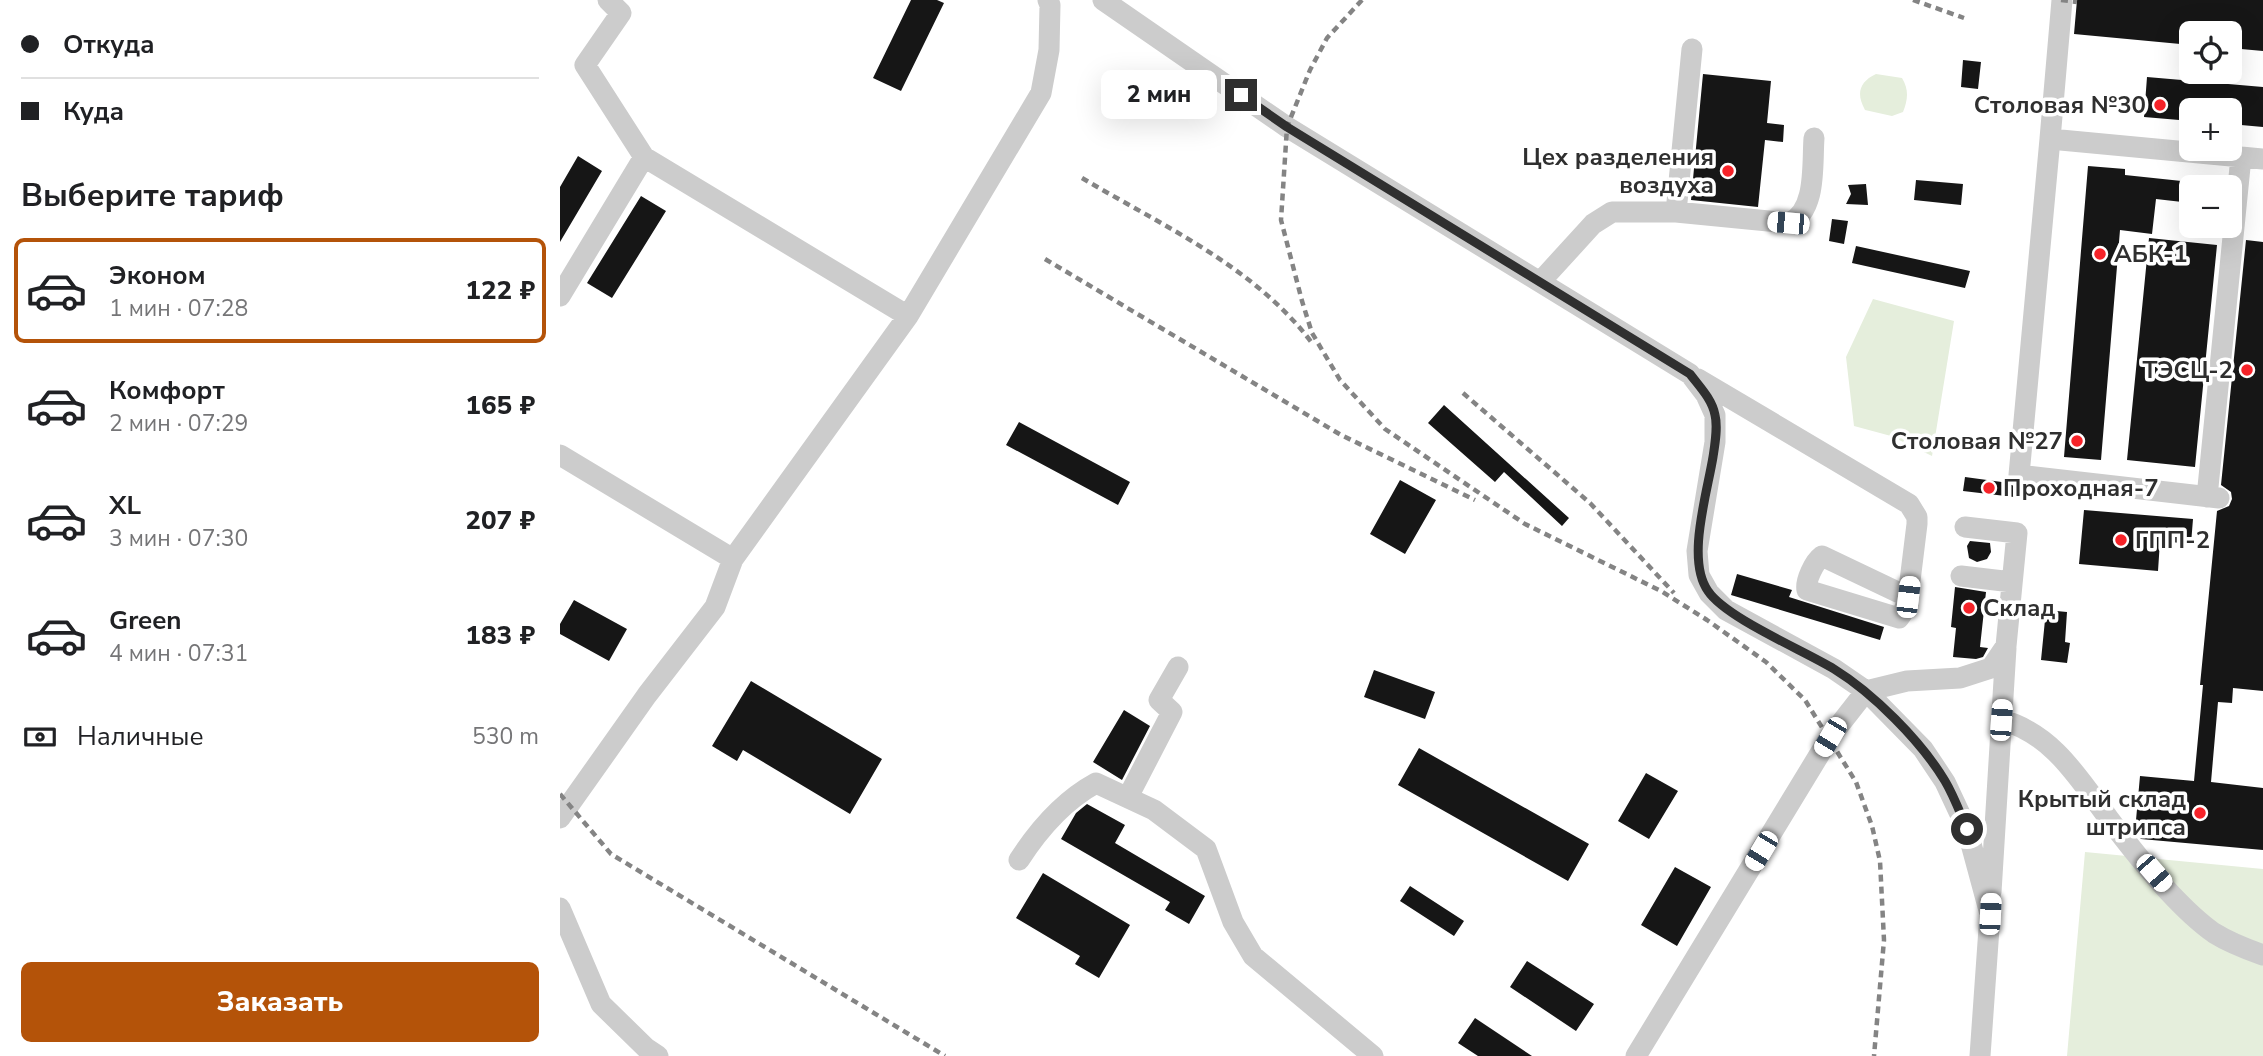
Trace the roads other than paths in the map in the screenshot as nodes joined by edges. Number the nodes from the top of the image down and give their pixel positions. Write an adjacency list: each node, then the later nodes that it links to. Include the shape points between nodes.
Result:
1 (608, 0): 9 (street, via 621,13 585,65)
2 (1048, 0): 16 (street, via 1049,50 1041,93)
3 (1103, 0): 14 (street, via 1287,127)
4 (2062, 0): 7 (street)
5 (1692, 49): 13 (street)
6 (1814, 138): 13 (street, via 1809,196 1798,219 1788,223)
7 (2050, 139): 8 (street); 12 (street, via 2019,475 2213,498)
8 (2179, 151)
9 (644, 157): 15 (street); 16 (street)
10 (2242, 157): 11 (street)
11 (2263, 159)
12 (2241, 161)
13 (1675, 212): 14 (street, via 1612,212 1593,224)
14 (1541, 281): 17 (street)
15 (560, 296)
16 (908, 316): 20 (street)
17 (1690, 374): 23 (street, via 1909,504 1917,524); 26 (street, via 1715,415 1715,442 1697,551 1699,575 1726,610)
18 (560, 455): 20 (street)
19 (1965, 527): 22 (street, via 2017,533)
20 (733, 559): 29 (street, via 715,607)
21 (1961, 576): 22 (street)
22 (2012, 582): 24 (street)
23 (1908, 597)
24 (2006, 646): 26 (street, via 1992,667 1960,678 1907,681); 27 (street)
25 (1178, 667): 28 (street, via 1159,700 1172,712)
26 (1866, 691): 32 (street, via 1923,749 1945,782 1967,829); 36 (street, via 1830,737)
27 (2001, 720): 32 (street); 33 (street, via 2050,745 2162,882 2213,932)
28 (1128, 797): 30 (street, via 1096,783 1078,792 1037,831); 35 (street, via 1154,810 1206,849 1233,922 1253,956)
29 (560, 818)
30 (1019, 860)
31 (560, 908): 34 (street, via 601,1004)
32 (1990, 914): 37 (street)
33 (2263, 955)
34 (659, 1056)
35 (1373, 1056)
36 (1636, 1056)
37 (1980, 1056)

